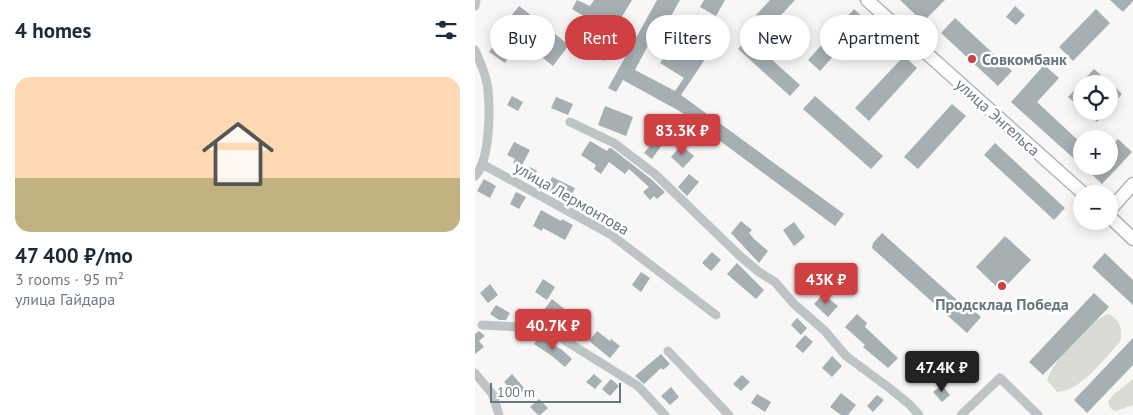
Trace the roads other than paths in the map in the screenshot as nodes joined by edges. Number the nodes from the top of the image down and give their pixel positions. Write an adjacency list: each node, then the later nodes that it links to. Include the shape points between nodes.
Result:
1 (476, 0): 3 (street)
2 (867, 0): 9 (main road, улица Энгельса)
3 (475, 6)
4 (475, 50): 6 (street, via 488,89 487,145)
5 (570, 122): 20 (street, via 614,143 655,174 741,257 775,282 846,356 889,387)
6 (482, 164): 7 (street); 13 (street, улица Лермонтова, via 610,234)
7 (475, 176)
8 (1133, 184): 10 (main road)
9 (1074, 185)
10 (1118, 201)
11 (1118, 225): 12 (main road)
12 (1133, 239)
13 (716, 315)
14 (482, 325): 18 (street, via 535,328 553,333 638,386)
15 (668, 351): 19 (street)
16 (475, 373): 17 (street, via 493,394)
17 (499, 415)
18 (665, 415)
19 (729, 415)
20 (919, 415)
21 (961, 415): 22 (street, via 999,378)
22 (1038, 415)

